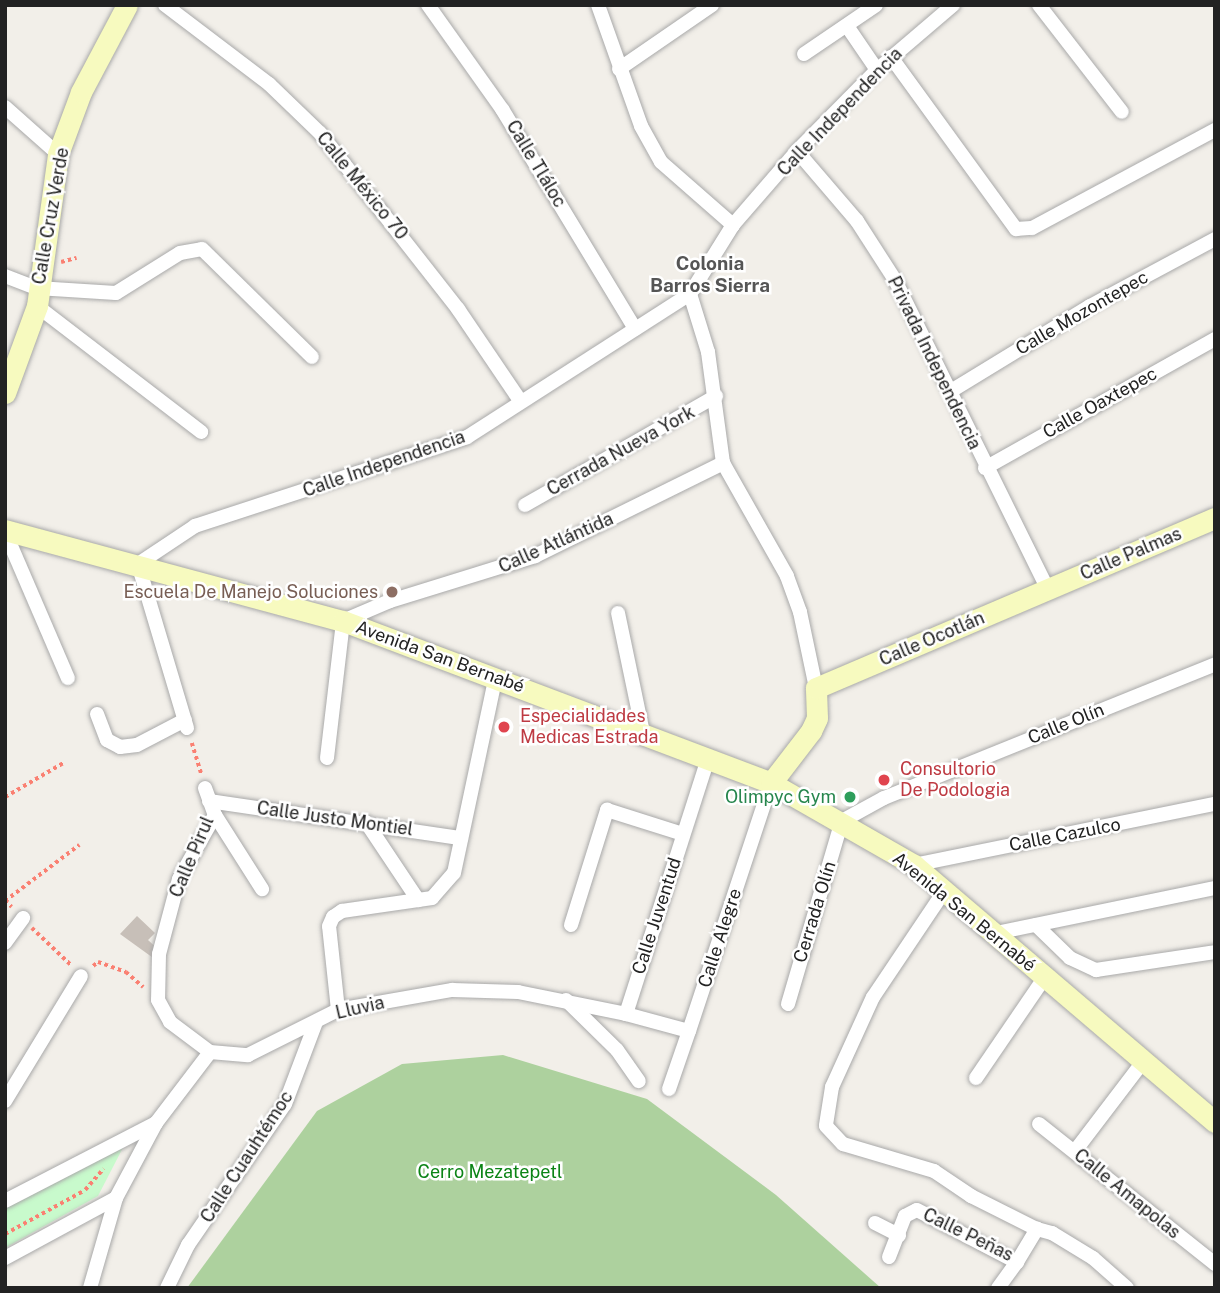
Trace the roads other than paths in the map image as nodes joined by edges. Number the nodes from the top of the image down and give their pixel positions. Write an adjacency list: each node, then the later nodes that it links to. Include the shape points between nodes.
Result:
1 (127, 5): 18 (main road, Calle Cruz Verde, via 81,92)
2 (165, 5): 30 (street, Calle México 70, via 269,84 320,133 450,298)
3 (428, 5): 24 (street, Calle Tláloc, via 502,109)
4 (598, 5): 12 (street)
5 (712, 5): 12 (street)
6 (876, 5): 9 (street)
7 (953, 5): 11 (street, Calle Independencia)
8 (1039, 5): 15 (street)
9 (847, 26): 10 (street); 13 (street)
10 (804, 54)
11 (891, 57): 13 (street, Calle Independencia); 16 (street, via 1016,229 1032,228)
12 (619, 69): 19 (street, via 661,162)
13 (877, 69): 17 (street, Calle Independencia)
14 (5, 107): 18 (street)
15 (1122, 112)
16 (1215, 130)
17 (797, 151): 19 (street, Calle Independencia); 27 (street, Privada Independencia, via 857,221 889,270)
18 (58, 154): 23 (main road, Calle Cruz Verde)
19 (733, 225): 22 (street, Calle Independencia)
20 (1215, 239): 27 (street, Calle Mozontepec, via 1090,306)
21 (5, 276): 23 (street)
22 (690, 294): 24 (street, Calle Independencia); 29 (street)
23 (37, 297): 26 (street, via 116,293 180,253 202,249); 28 (main road, Calle Cruz Verde); 31 (street)
24 (635, 329): 30 (street, Calle Independencia)
25 (1215, 339): 33 (street, Calle Oaxtepec)
26 (312, 357)
27 (951, 391): 33 (street, Privada Independencia)
28 (5, 393)
29 (716, 396): 32 (street); 34 (street, Cerrada Nueva York)
30 (521, 402): 37 (street, Calle Independencia, via 453,444 195,526)
31 (201, 432)
32 (723, 463): 40 (street, Calle Atlántida, via 535,556 390,601); 44 (street, via 787,576 800,612)
33 (985, 468): 38 (street, Privada Independencia)
34 (525, 505)
35 (1215, 518): 38 (main road, Calle Palmas)
36 (5, 531): 37 (main road, Avenida San Bernabé); 43 (street)
37 (138, 564): 40 (main road, Avenida San Bernabé); 45 (street, via 186,724 129,747 107,740)
38 (1048, 589): 44 (main road, Calle Ocotlán)
39 (618, 613): 46 (street)
40 (343, 621): 42 (main road, Avenida San Bernabé); 47 (street)
41 (1215, 664): 52 (street, Calle Olín, via 884,798)
42 (496, 676): 46 (main road, Avenida San Bernabé); 55 (street)
43 (68, 678)
44 (816, 688): 49 (main road, via 817,718 811,731)
45 (96, 714)
46 (644, 737): 48 (main road, Avenida San Bernabé)
47 (327, 758)
48 (707, 761): 49 (main road, Avenida San Bernabé); 54 (street, Calle Juventud)
49 (771, 783): 52 (main road, Avenida San Bernabé); 74 (street, Calle Alegre)
50 (209, 801): 53 (street, Calle Justo Montiel); 58 (street); 75 (street, Calle Pirul, via 179,879 159,954 158,1000 170,1022)
51 (1215, 804): 56 (street, Calle Cazulco)
52 (842, 821): 56 (main road, Avenida San Bernabé); 70 (street, Cerrada Olín)
53 (366, 822): 55 (street, Calle Justo Montiel); 60 (street)
54 (683, 834): 62 (street, via 607,810); 72 (street, Calle Juventud)
55 (461, 838): 60 (street, via 454,873 443,891)
56 (914, 866): 59 (main road, Avenida San Bernabé)
57 (1215, 888): 63 (street)
58 (262, 889)
59 (943, 893): 64 (main road, Avenida San Bernabé); 89 (street, via 873,997 831,1087 825,1118 836,1140 934,1171 971,1196)
60 (418, 901): 71 (street, via 342,911 333,918 329,926)
61 (23, 918): 65 (street)
62 (571, 925)
63 (1036, 925): 64 (street); 66 (street, via 1070,958 1096,970)
64 (991, 934): 68 (main road, Avenida San Bernabé)
65 (5, 943)
66 (1215, 951)
67 (81, 976): 80 (street)
68 (1045, 977): 76 (main road, Avenida San Bernabé); 77 (street)
69 (566, 1000): 71 (street, Lluvia, via 496,989 452,989); 72 (street); 78 (street, via 617,1050)
70 (788, 1004)
71 (338, 1010): 73 (street, Lluvia)
72 (626, 1014): 74 (street)
73 (316, 1022): 75 (street, Lluvia, via 248,1055); 96 (street, Calle Cuauhtémoc, via 285,1104 188,1245)
74 (689, 1031): 79 (street, Calle Alegre)
75 (211, 1052): 83 (street)
76 (1145, 1059): 81 (main road, Avenida San Bernabé); 85 (street)
77 (976, 1078)
78 (639, 1081)
79 (669, 1089)
80 (5, 1101)
81 (1206, 1105): 82 (main road, Avenida San Bernabé)
82 (1215, 1122)
83 (156, 1123): 86 (street); 87 (street)
84 (1039, 1124): 85 (street, Calle Amapolas)
85 (1074, 1152): 94 (street, Calle Amapolas)
86 (116, 1198): 92 (street); 95 (street)
87 (5, 1201)
88 (874, 1223): 90 (street)
89 (1037, 1229): 93 (street, Calle Peñas); 98 (street, via 1070,1242)
90 (899, 1235): 91 (street, Calle Peñas); 93 (street, Calle Peñas, via 905,1216 917,1210)
91 (889, 1257)
92 (5, 1258)
93 (1017, 1262): 97 (street)
94 (1215, 1264)
95 (90, 1288)
96 (167, 1288)
97 (998, 1288)
98 (1127, 1288)

